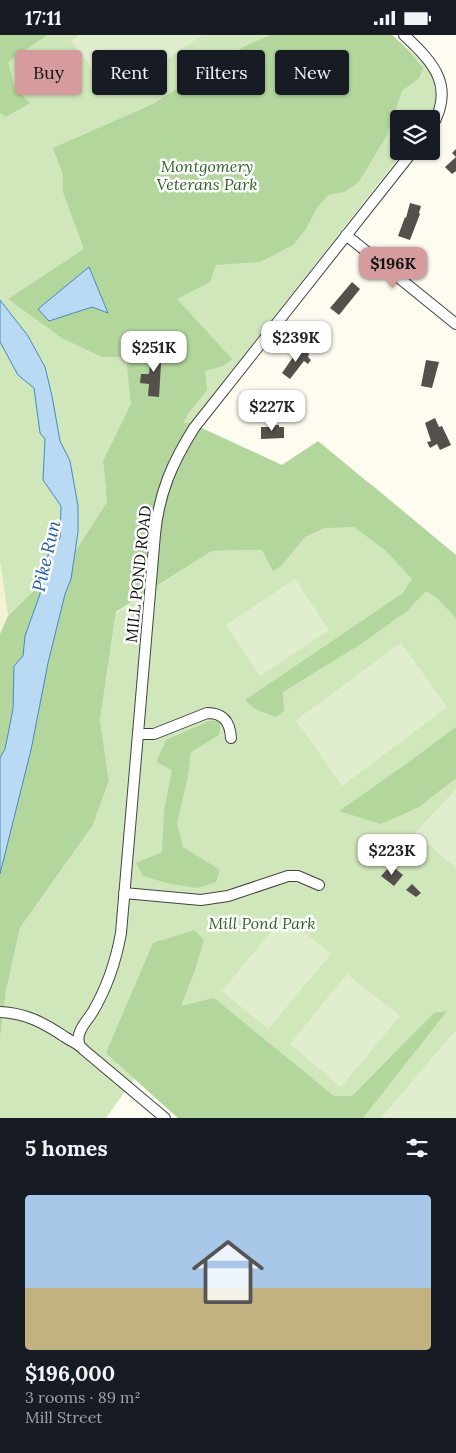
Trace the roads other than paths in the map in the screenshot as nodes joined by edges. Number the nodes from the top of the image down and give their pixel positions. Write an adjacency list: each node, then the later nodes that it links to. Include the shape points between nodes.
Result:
1 (404, 35): 2 (street, via 436,68 442,83)
2 (440, 110)
3 (406, 160): 4 (street, MILL POND ROAD)
4 (346, 235): 5 (street); 6 (street, MILL POND ROAD, via 194,429 172,467 157,518)
5 (456, 324)
6 (138, 734): 7 (street, via 154,735 207,713 216,713 227,721); 9 (street, MILL POND ROAD)
7 (231, 738)
8 (319, 885): 9 (street, via 298,876 288,876 228,896 201,900)
9 (124, 893): 11 (street, MILL POND ROAD, via 114,966 98,1002 78,1034)
10 (0, 1012): 11 (street, via 38,1020)
11 (78, 1043): 12 (street)
12 (165, 1118)

